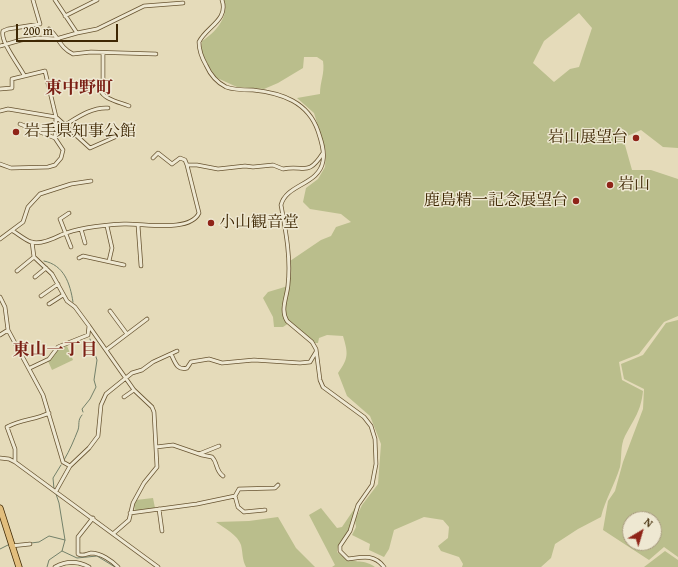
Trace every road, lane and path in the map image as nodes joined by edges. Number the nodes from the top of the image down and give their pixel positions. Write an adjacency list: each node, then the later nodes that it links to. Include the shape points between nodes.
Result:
1 (33, 0): 12 (street, via 40,24 4,30)
2 (55, 0): 8 (street)
3 (86, 0): 7 (street)
4 (97, 0): 7 (street)
5 (222, 0): 28 (street, via 222,15 199,42 199,51 210,73 226,87 272,93 302,107 314,121)
6 (183, 3): 10 (street, via 144,6 97,29)
7 (89, 4): 8 (street)
8 (65, 16): 10 (street)
9 (49, 29): 11 (street)
10 (77, 33): 11 (street)
11 (56, 39): 12 (street, via 39,38); 14 (street, via 73,54)
12 (4, 44): 13 (street); 16 (street)
13 (0, 46)
14 (103, 54): 15 (street); 20 (street, via 103,84 100,90 102,94)
15 (156, 54)
16 (24, 75): 18 (street, via 12,78); 23 (street, via 46,71)
17 (0, 89): 18 (street)
18 (12, 89): 19 (street)
19 (16, 92)
20 (129, 106)
21 (108, 108): 25 (street, via 86,113)
22 (0, 111): 23 (street, via 8,109)
23 (56, 117): 25 (street); 27 (street)
24 (20, 124): 27 (street)
25 (65, 125): 26 (street, via 90,148)
26 (115, 137)
27 (55, 138): 30 (street, via 63,154 52,167 11,168)
28 (323, 152): 31 (street, via 311,167 300,170 290,166 283,169 273,165 218,169); 64 (street, via 323,161 315,176 288,193 281,205 290,258 284,317 312,342)
29 (153, 158): 31 (street, via 158,153 172,164 180,158)
30 (0, 164)
31 (187, 165): 34 (street, via 199,213 197,217 189,224)
32 (91, 181): 37 (street, via 71,184 40,194 28,207 23,222)
33 (69, 213): 38 (street, via 60,219)
34 (138, 225): 35 (street); 47 (street)
35 (107, 226): 36 (street); 45 (street, via 112,248)
36 (81, 229): 38 (street); 41 (street)
37 (13, 231): 39 (street); 40 (street)
38 (67, 233): 40 (street, via 48,241); 42 (street)
39 (1, 236)
40 (32, 242): 43 (street)
41 (85, 243)
42 (71, 247)
43 (34, 257): 48 (street); 49 (street)
44 (79, 258): 45 (street, via 83,256)
45 (109, 261): 46 (street)
46 (124, 265)
47 (140, 266)
48 (46, 268): 50 (street); 51 (street)
49 (17, 271)
50 (34, 277)
51 (58, 284): 52 (street); 53 (street)
52 (63, 295): 55 (street); 58 (street)
53 (41, 296)
54 (0, 297): 59 (street, via 5,307)
55 (49, 304)
56 (110, 311): 60 (street)
57 (147, 319): 60 (street)
58 (89, 326): 62 (street); 66 (street, via 88,335 58,347 49,359)
59 (8, 330): 61 (street); 66 (street)
60 (127, 334): 62 (street)
61 (0, 335)
62 (106, 350): 67 (street)
63 (177, 351): 65 (street)
64 (316, 352): 65 (street, via 310,362 300,364 254,360 222,363 209,359 191,362 182,370 177,367); 95 (street, via 323,387 364,417 371,426 377,447 372,485 358,505 350,531 340,546 340,551 348,559 372,557 379,560)
65 (171, 354): 67 (street)
66 (30, 368): 70 (street)
67 (125, 378): 68 (street); 76 (street, via 110,390 103,400 98,436)
68 (134, 390): 69 (street); 72 (street, via 154,412)
69 (124, 397)
70 (49, 413): 75 (street, via 15,422 7,427 16,449); 76 (street, via 62,462)
71 (219, 446): 73 (street)
72 (156, 447): 73 (street, via 173,445); 84 (street, via 157,467 140,489)
73 (199, 454): 77 (street, via 214,458 216,470)
74 (0, 458): 75 (street)
75 (15, 462): 79 (street)
76 (70, 466): 79 (street)
77 (223, 476)
78 (278, 485): 80 (street, via 275,488 239,489)
79 (56, 491): 85 (street)
80 (235, 496): 82 (street); 83 (street, via 238,507 244,512)
81 (0, 508): 89 (highway)
82 (159, 509): 84 (street); 86 (street)
83 (265, 510)
84 (130, 512): 87 (street, via 129,520)
85 (93, 518): 87 (street); 94 (street, via 78,537 78,554 81,556 96,553)
86 (162, 531)
87 (114, 533): 90 (street)
88 (30, 544): 89 (street)
89 (11, 546): 91 (highway)
90 (156, 566)
91 (19, 567)
92 (55, 567): 93 (street, via 71,562)
93 (89, 567)
94 (118, 567)
95 (384, 567)

